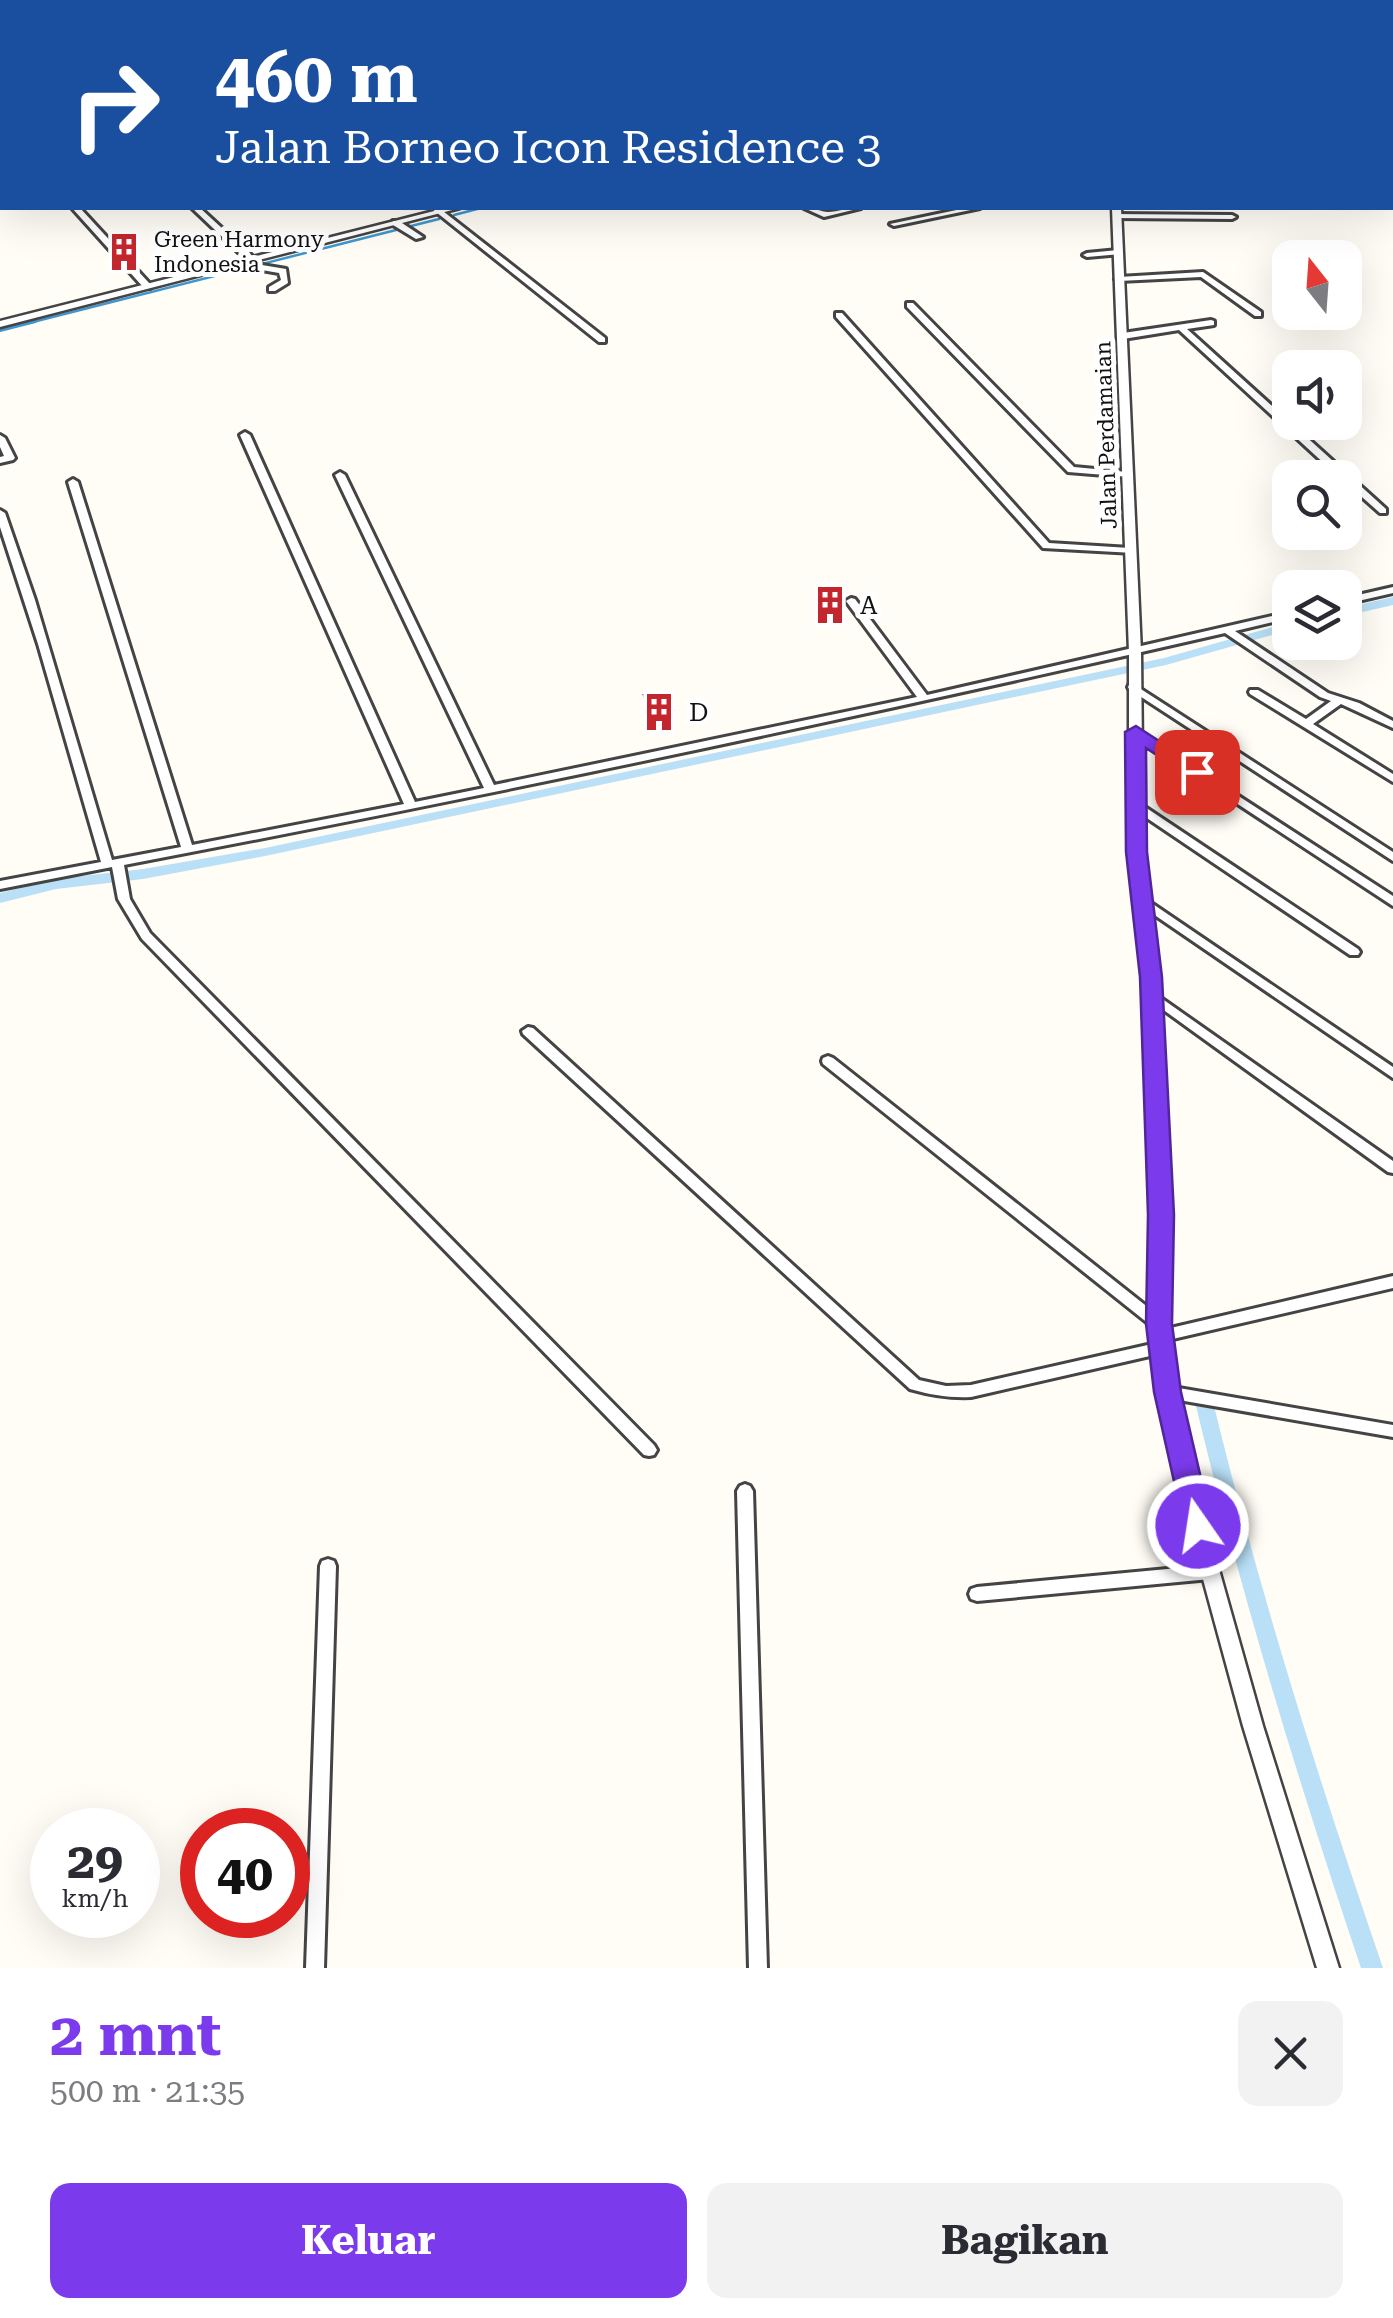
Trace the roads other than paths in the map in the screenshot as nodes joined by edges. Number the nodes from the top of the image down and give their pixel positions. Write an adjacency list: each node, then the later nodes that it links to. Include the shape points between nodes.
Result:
1 (78, 210): 17 (street)
2 (198, 210): 15 (street)
3 (435, 210): 10 (street)
4 (439, 210): 26 (street)
5 (813, 210): 6 (street)
6 (848, 210)
7 (966, 210): 11 (street)
8 (1116, 212): 9 (street); 13 (street, Jalan Perdamaian)
9 (1232, 217)
10 (396, 224): 12 (street); 15 (street)
11 (894, 224)
12 (418, 237)
13 (1118, 252): 14 (street); 16 (street, Jalan Perdamaian)
14 (1087, 255)
15 (255, 263): 17 (street); 18 (street, via 283,271 285,281)
16 (1119, 280): 20 (street, via 1204,274); 25 (street, Jalan Perdamaian)
17 (147, 286): 22 (street)
18 (272, 288)
19 (910, 305): 31 (street, via 1071,470)
20 (1258, 314)
21 (839, 316): 35 (street, via 1046,546)
22 (0, 324)
23 (1211, 324): 24 (street)
24 (1181, 328): 25 (street); 33 (street)
25 (1122, 336): 31 (street, Jalan Perdamaian)
26 (602, 340)
27 (245, 435): 50 (street)
28 (0, 438): 29 (street, via 10,458)
29 (0, 460)
30 (340, 475): 49 (street)
31 (1127, 475): 35 (street, Jalan Perdamaian)
32 (72, 482): 52 (street)
33 (1383, 511)
34 (0, 513): 54 (street, via 30,592 63,724)
35 (1130, 552): 41 (street, Jalan Perdamaian)
36 (1393, 590): 37 (street)
37 (1362, 597)
38 (851, 601): 43 (street)
39 (1272, 623): 40 (street)
40 (1236, 638): 41 (street); 44 (street)
41 (1133, 668): 43 (street); 47 (street, Jalan Perdamaian); 53 (street)
42 (1254, 692): 45 (street)
43 (924, 700): 49 (street)
44 (1337, 702): 45 (street); 46 (street)
45 (1306, 724): 48 (street)
46 (1393, 725)
47 (1136, 732): 51 (street, Jalan Perdamaian); 57 (street)
48 (1393, 779)
49 (490, 789): 50 (street)
50 (411, 806): 52 (street)
51 (1136, 806): 56 (street, Jalan Perdamaian); 58 (street)
52 (188, 849): 54 (street)
53 (1393, 857)
54 (114, 864): 55 (street); 68 (street, via 124,900 146,936)
55 (0, 886)
56 (1142, 900): 59 (street, Jalan Perdamaian); 62 (street)
57 (1393, 902)
58 (1354, 952)
59 (1151, 995): 63 (street); 65 (street, Jalan Perdamaian)
60 (528, 1031): 65 (street, via 915,1384 971,1391)
61 (828, 1062): 65 (street)
62 (1393, 1073)
63 (1393, 1168)
64 (1393, 1282): 65 (street)
65 (1161, 1336): 66 (street, Jalan Perdamaian)
66 (1175, 1394): 67 (street); 71 (street, Jalan Perdamaian)
67 (1393, 1431)
68 (650, 1450)
69 (745, 1491): 74 (street)
70 (328, 1566): 73 (street)
71 (1210, 1572): 72 (street); 75 (street, Jalan Perdamaian)
72 (977, 1594)
73 (315, 1968)
74 (758, 1968)
75 (1328, 1968)

